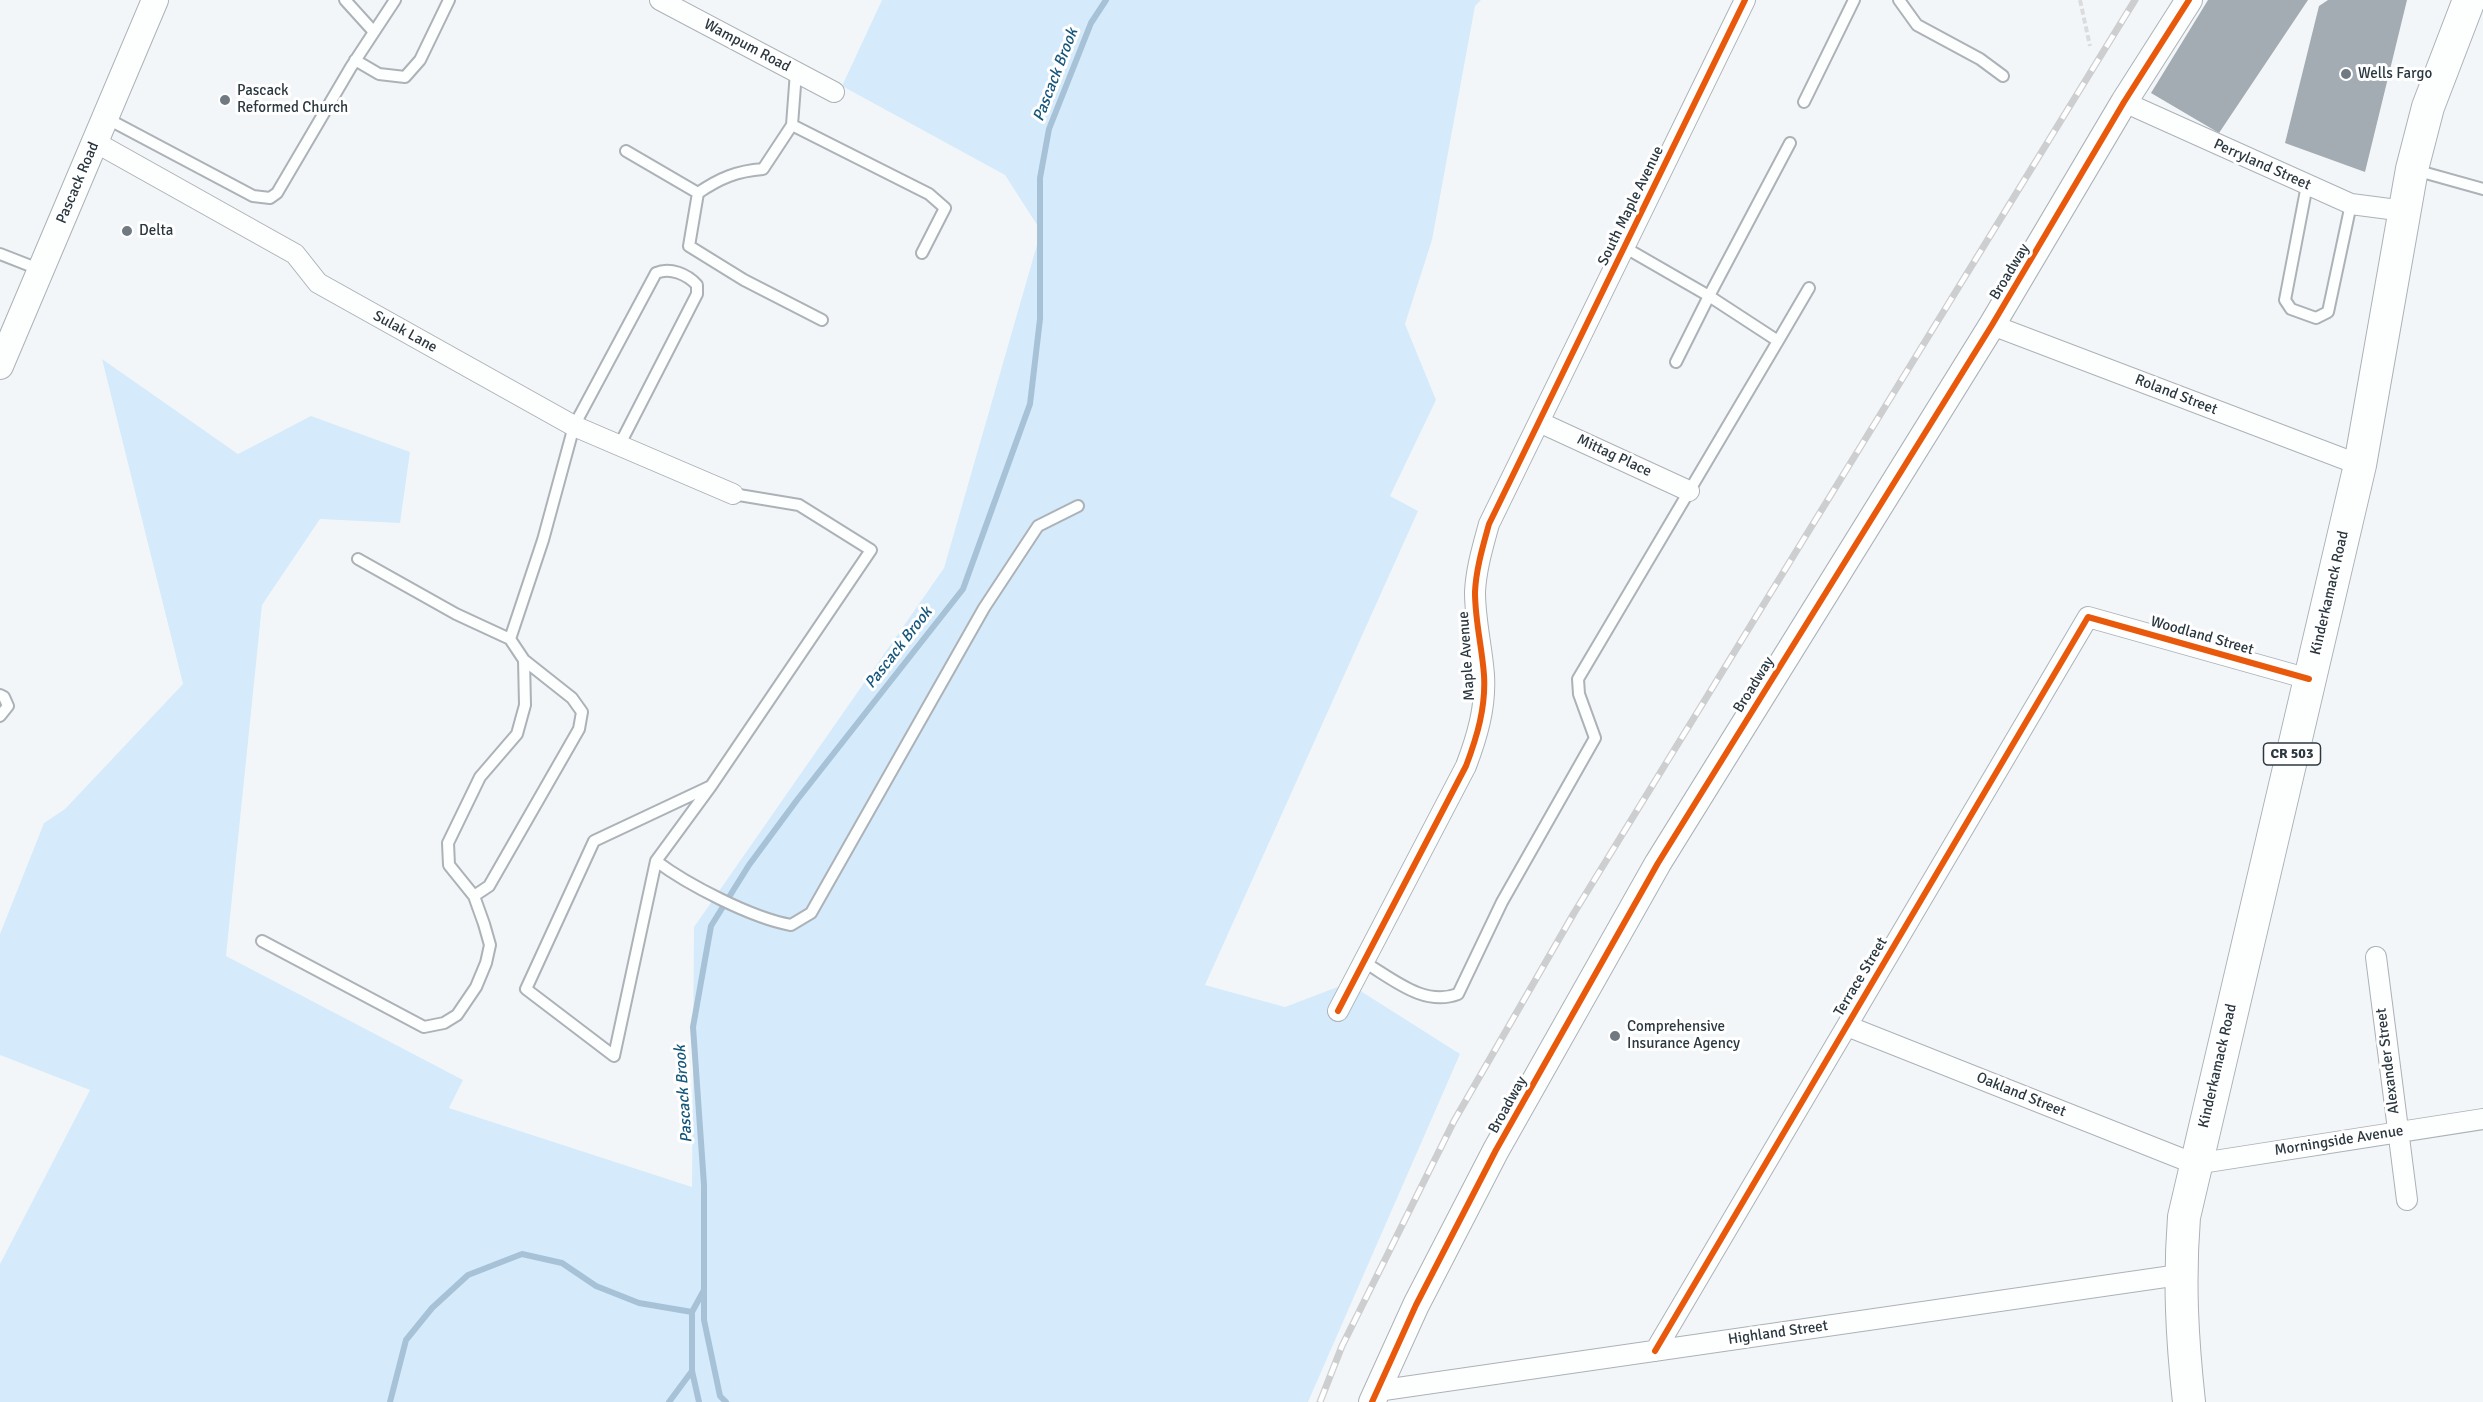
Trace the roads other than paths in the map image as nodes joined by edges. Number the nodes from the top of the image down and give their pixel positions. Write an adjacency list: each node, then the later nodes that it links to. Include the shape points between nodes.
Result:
1 (155, 0): 18 (street, Pascack Road)
2 (345, 0): 11 (lane)
3 (395, 0): 11 (lane)
4 (449, 0): 12 (lane, via 420,60 405,76 379,74)
5 (660, 0): 13 (street, Wampum Road)
6 (1745, 0): 29 (street, South Maple Avenue)
7 (1854, 0): 16 (lane)
8 (1899, 0): 14 (lane, via 1917,25)
9 (2189, 0): 17 (street, Broadway)
10 (2469, 0): 23 (main road, Kinderkamack Road / CR 503, via 2428,107)
11 (374, 32): 12 (lane)
12 (355, 60): 18 (lane, via 277,193 270,198 253,196)
13 (796, 72): 15 (street, Wampum Road); 19 (lane)
14 (2003, 75)
15 (834, 92)
16 (1804, 102)
17 (2124, 102): 24 (street, Perryland Street); 36 (street, Broadway)
18 (106, 118): 20 (street, Pascack Road)
19 (792, 125): 26 (lane, via 763,169 730,175); 30 (lane, via 929,194 945,207)
20 (95, 142): 32 (street, Pascack Road); 41 (street, Sulak Lane, via 295,254 318,283)
21 (1790, 143): 34 (lane)
22 (626, 151): 26 (lane)
23 (2412, 169): 25 (lane); 28 (main road, Kinderkamack Road / CR 503)
24 (2307, 185): 27 (street, Perryland Street); 27 (lane, via 2285,300 2291,309 2316,318 2328,312)
25 (2483, 189)
26 (698, 193): 35 (lane, via 689,246)
27 (2351, 204): 28 (street, Perryland Street)
28 (2405, 211): 43 (main road, Kinderkamack Road / CR 503)
29 (1624, 247): 34 (lane); 40 (street, South Maple Avenue)
30 (922, 253)
31 (0, 254): 32 (lane)
32 (41, 270): 39 (street, Pascack Road)
33 (1809, 288): 37 (lane)
34 (1709, 296): 37 (lane); 38 (lane)
35 (822, 320)
36 (1992, 325): 43 (street, Roland Street); 68 (street, Broadway, via 1658,863 1496,1150)
37 (1778, 341): 44 (lane)
38 (1676, 362)
39 (0, 366)
40 (1539, 422): 44 (street, Mittag Place); 59 (street, Maple Avenue, via 1489,524 1480,557 1476,625 1484,676 1483,708 1476,738 1466,766)
41 (574, 426): 42 (street, Sulak Lane); 42 (lane, via 656,273 665,270 692,280 698,285 698,294); 49 (lane, via 543,540)
42 (619, 446): 45 (street, Sulak Lane)
43 (2360, 465): 51 (main road, Kinderkamack Road / CR 503)
44 (1689, 491): 59 (lane, via 1578,679 1579,694 1595,738 1502,902 1458,994 1444,1000 1426,998)
45 (734, 494): 54 (lane, via 798,506 871,550)
46 (1078, 506): 55 (lane, via 1038,526 984,608 811,913 791,925 770,921 672,873)
47 (358, 559): 49 (lane, via 456,614)
48 (2088, 617): 51 (street, Woodland Street); 61 (street, Terrace Street)
49 (510, 639): 50 (lane)
50 (524, 660): 56 (lane, via 525,705 517,734 480,777 448,843 449,866); 56 (lane, via 572,698 582,712 579,729 489,886)
51 (2309, 679): 64 (main road, Kinderkamack Road / CR 503)
52 (0, 695): 53 (lane, via 8,706)
53 (0, 716)
54 (711, 786): 55 (lane); 55 (lane, via 594,840 526,989 614,1056)
55 (656, 861)
56 (474, 896): 57 (lane, via 490,945 486,963 457,1016 444,1023 424,1027 404,1019)
57 (262, 941)
58 (2376, 957): 63 (street, Alexander Street)
59 (1364, 962): 60 (street, Maple Avenue)
60 (1338, 1011)
61 (1847, 1026): 64 (street, Oakland Street); 67 (street, Terrace Street)
62 (2483, 1119): 63 (street, Morningside Avenue)
63 (2397, 1132): 64 (street, Morningside Avenue); 65 (street, Alexander Street)
64 (2195, 1164): 66 (main road, Kinderkamack Road / CR 503, via 2184,1217)
65 (2407, 1200)
66 (2179, 1275): 67 (street, Highland Street); 69 (main road, Kinderkamack Road / CR 503)
67 (1655, 1350): 68 (street, Highland Street)
68 (1374, 1396)
69 (2189, 1402)

